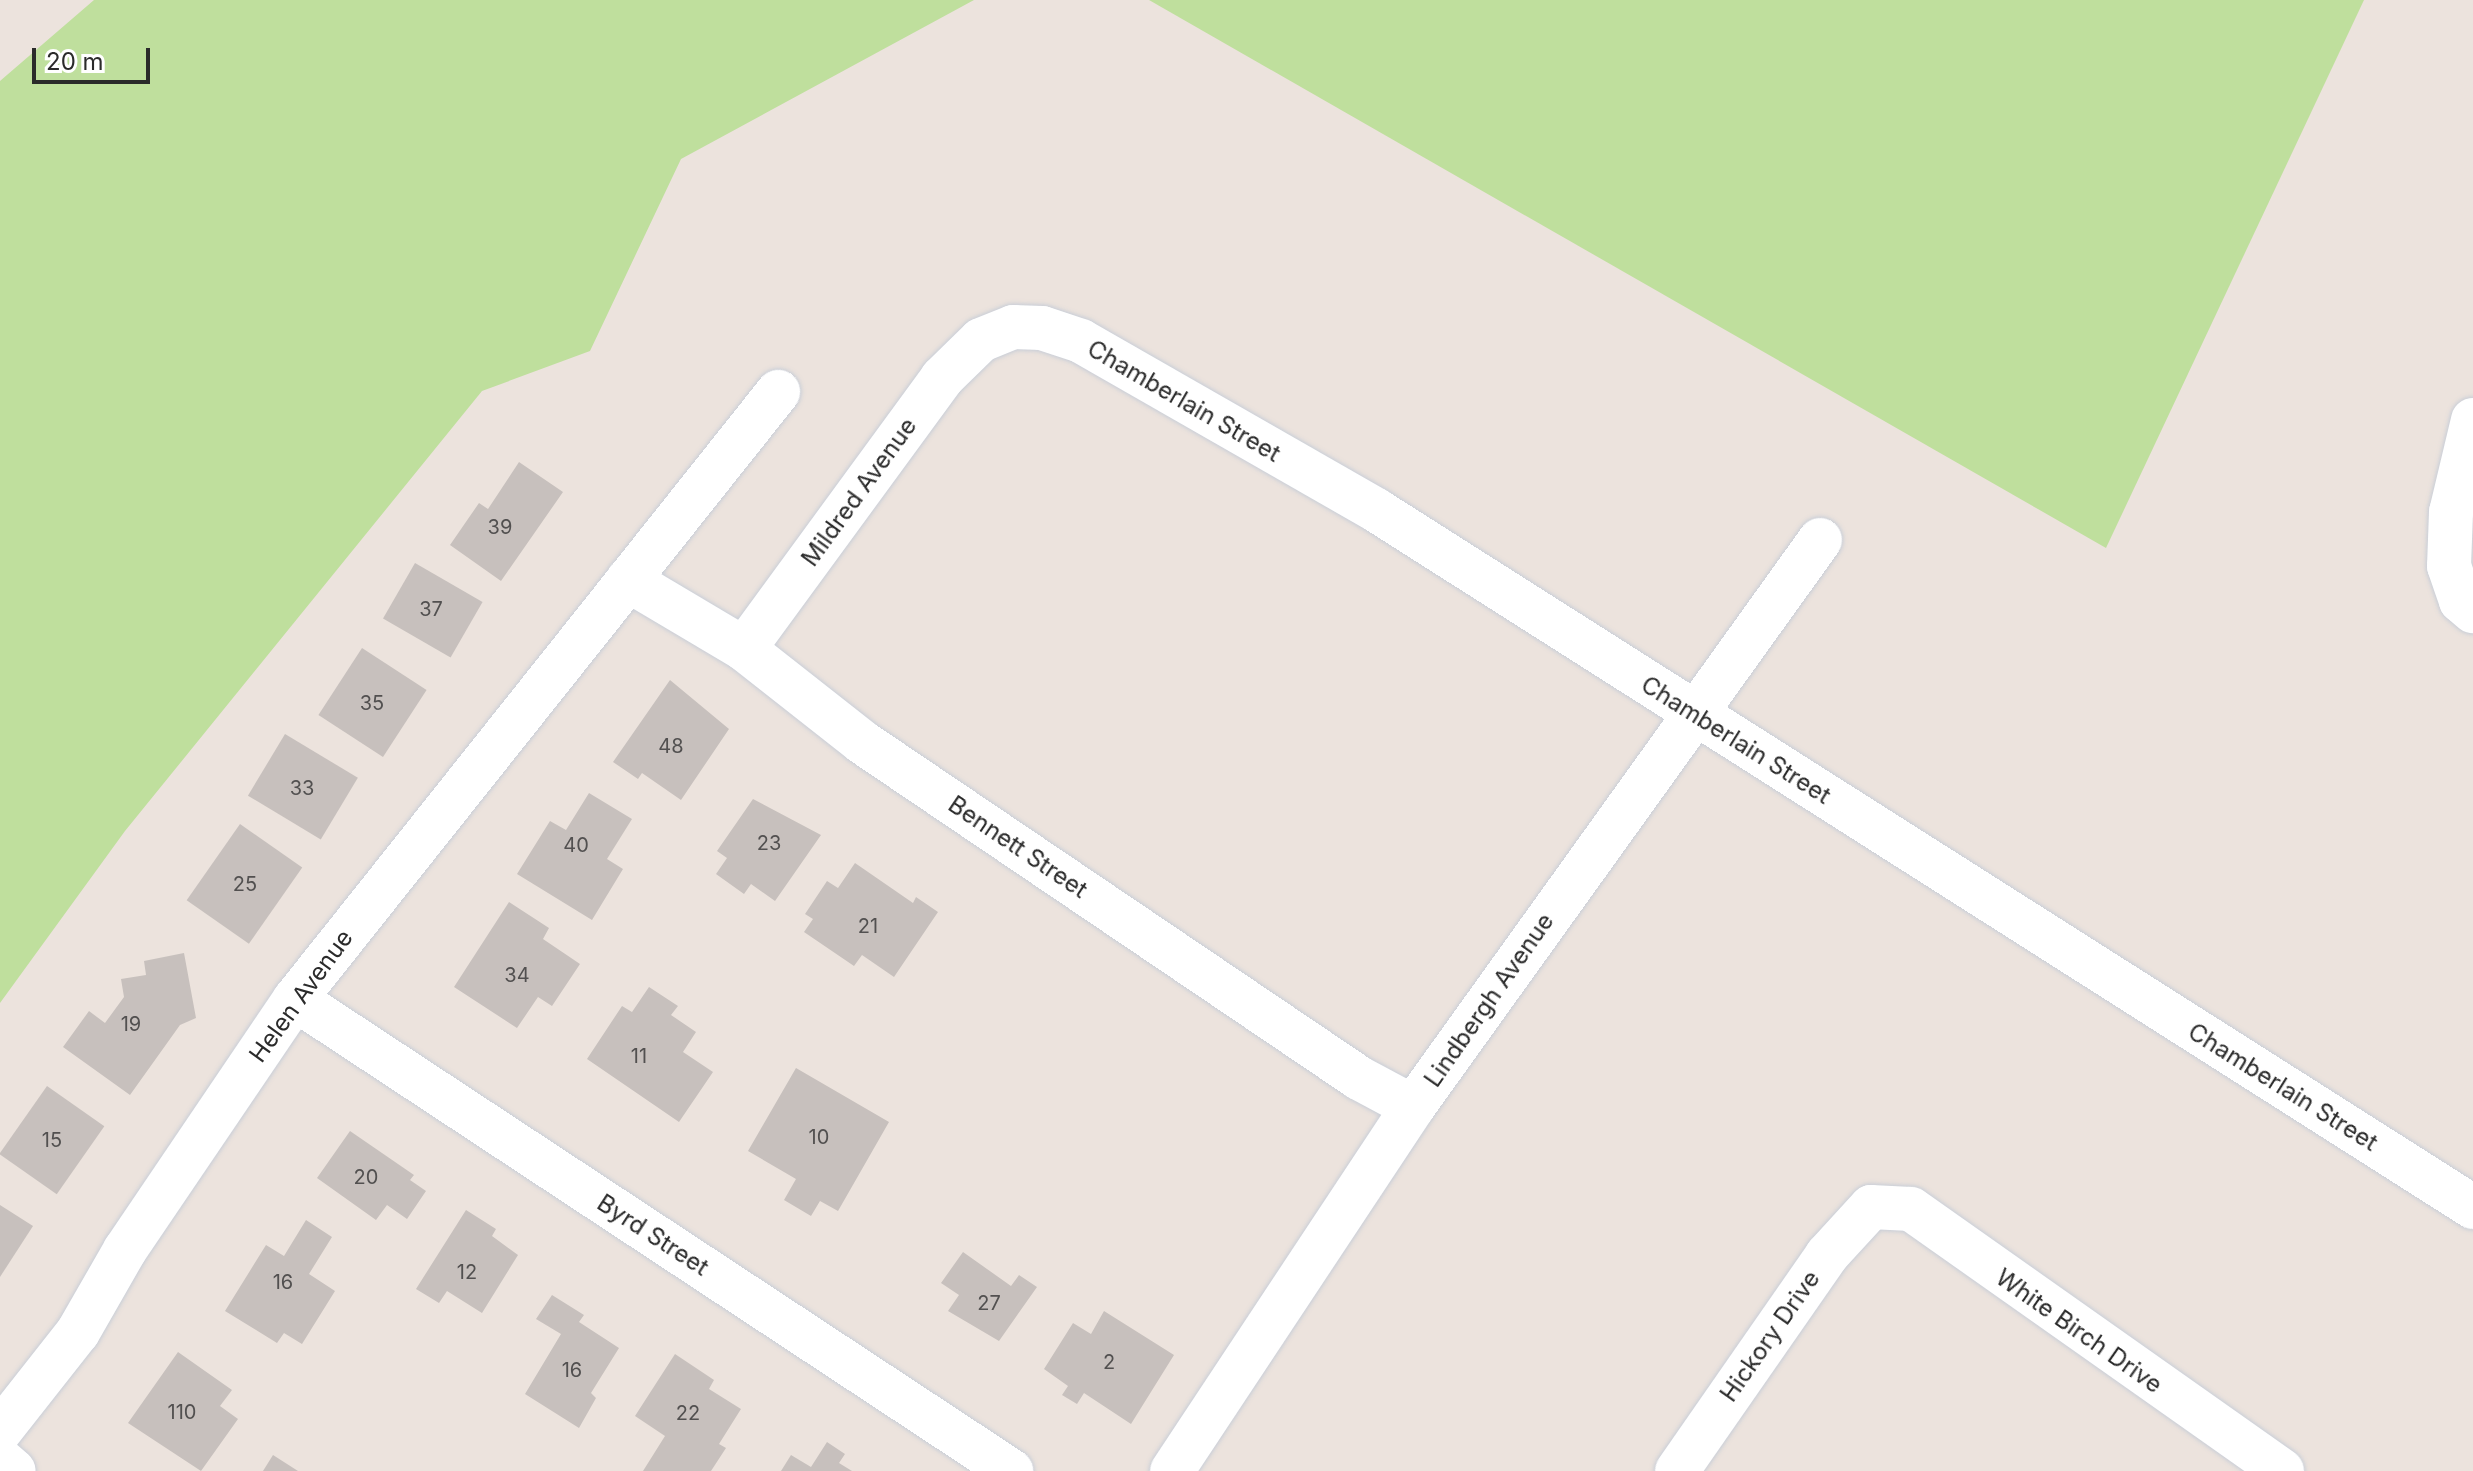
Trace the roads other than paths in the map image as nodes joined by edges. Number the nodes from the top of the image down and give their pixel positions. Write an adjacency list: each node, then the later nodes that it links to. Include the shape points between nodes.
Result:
1 (981, 340): 7 (street, Mildred Avenue, via 942,378); 8 (street, Chamberlain Street, via 1013,327 1042,328 1081,341 1376,510)
2 (778, 392): 5 (street, Helen Avenue)
3 (2473, 420): 6 (street, via 2451,512 2449,566 2461,601)
4 (1820, 540): 8 (street, Lindbergh Avenue)
5 (628, 580): 7 (street, Bennett Street); 9 (street, Helen Avenue)
6 (2473, 611)
7 (744, 649): 10 (street, Bennett Street, via 862,742 1359,1078)
8 (1692, 712): 10 (street, Lindbergh Avenue); 12 (street, Chamberlain Street)
9 (295, 999): 13 (street, Helen Avenue, via 125,1250 78,1332); 16 (street, Byrd Street)
10 (1413, 1107): 17 (street, Lindbergh Avenue)
11 (1871, 1207): 18 (street, Hickory Drive, via 1827,1255); 19 (street, White Birch Drive, via 1911,1209)
12 (2473, 1207)
13 (0, 1431)
14 (0, 1459): 15 (street)
15 (14, 1471)
16 (1011, 1471)
17 (1172, 1471)
18 (1677, 1471)
19 (2282, 1471)

